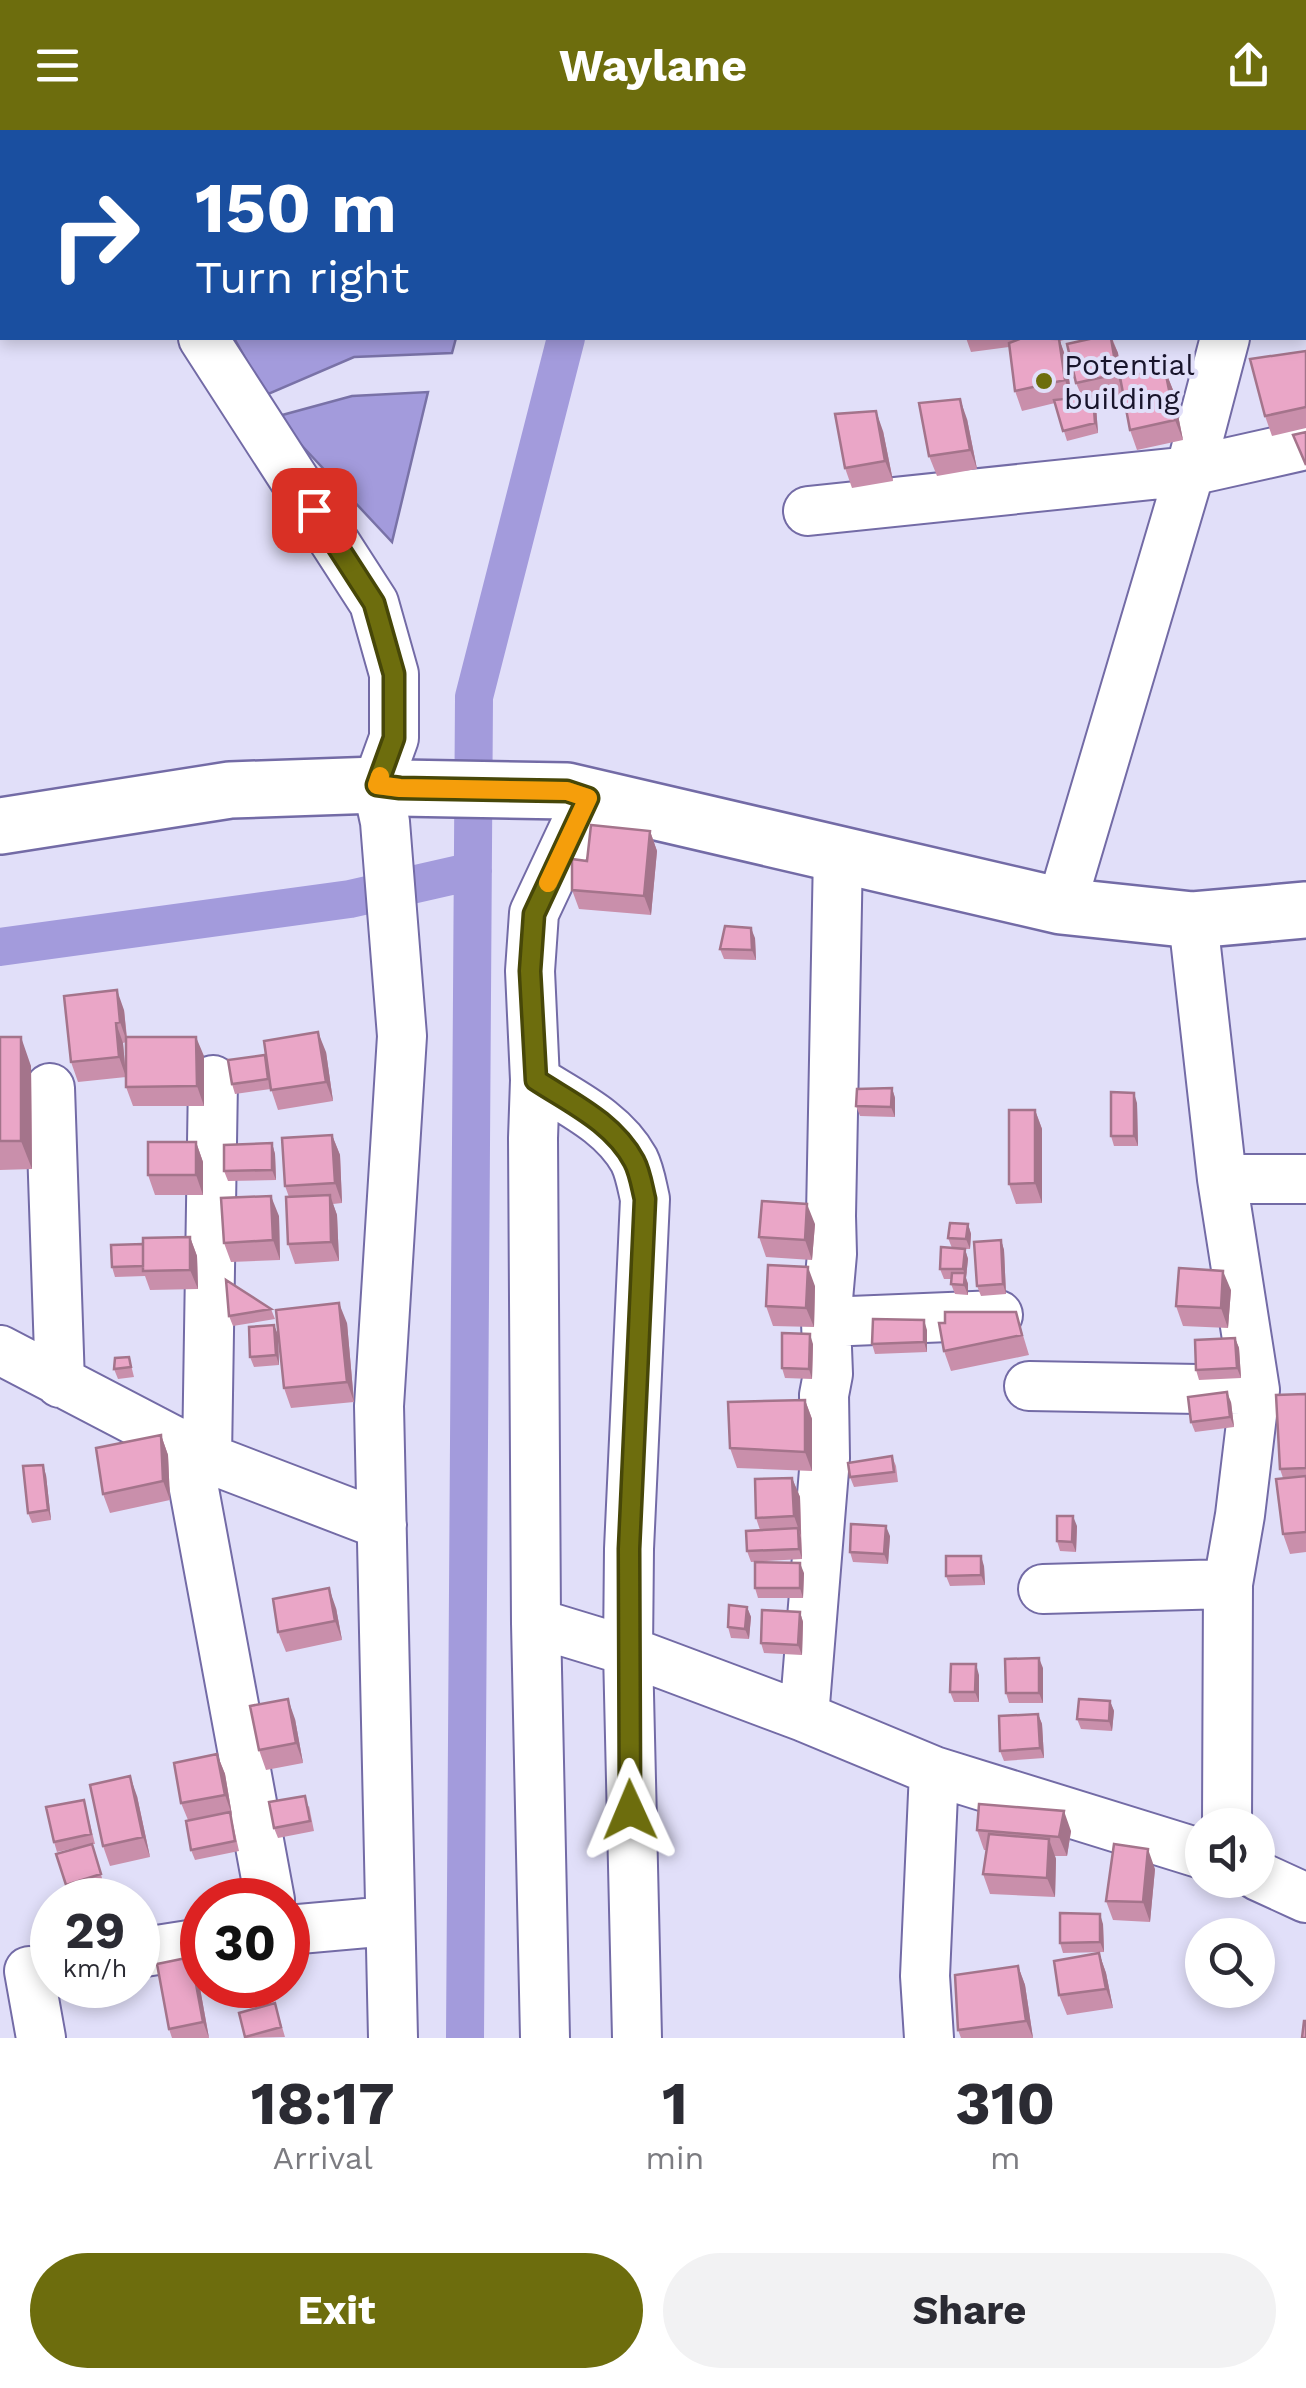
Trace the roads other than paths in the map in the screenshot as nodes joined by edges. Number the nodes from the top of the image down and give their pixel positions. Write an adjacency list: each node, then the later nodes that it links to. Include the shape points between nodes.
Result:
1 (204, 340): 7 (street, via 374,603 394,674)
2 (1224, 340): 4 (street)
3 (1306, 445): 4 (street)
4 (1190, 470): 5 (street); 10 (street)
5 (808, 511)
6 (578, 794): 7 (main road); 9 (main road); 14 (street, via 534,914)
7 (387, 798): 8 (main road, via 230,790); 25 (street, via 402,1036 379,1406)
8 (0, 826)
9 (838, 853): 10 (main road); 19 (street)
10 (1060, 906): 12 (main road)
11 (1306, 910): 12 (main road)
12 (1193, 920): 16 (street)
13 (213, 1080): 24 (street)
14 (536, 1080): 28 (street); 29 (street, via 620,1139 636,1164 645,1199)
15 (50, 1088): 21 (street)
16 (1222, 1179): 17 (street); 23 (street)
17 (1306, 1179)
18 (998, 1315): 19 (street)
19 (826, 1322): 30 (street, via 826,1458)
20 (0, 1350): 21 (street)
21 (60, 1383): 24 (street)
22 (1028, 1386): 23 (street)
23 (1255, 1390): 26 (street)
24 (196, 1452): 25 (street); 34 (street)
25 (382, 1526): 37 (street)
26 (1228, 1584): 27 (street); 32 (street)
27 (1043, 1589)
28 (536, 1624): 29 (street); 42 (street)
29 (628, 1651): 30 (street); 43 (street)
30 (804, 1717): 31 (street)
31 (934, 1771): 33 (street); 44 (street, via 925,1976)
32 (1227, 1808)
33 (1185, 1849)
34 (266, 1878)
35 (1275, 1884): 36 (street)
36 (1306, 1898)
37 (389, 1920): 38 (street); 41 (street)
38 (310, 1928)
39 (27, 1972): 40 (street)
40 (41, 2038)
41 (393, 2038)
42 (544, 2038)
43 (637, 2038)
44 (929, 2038)

